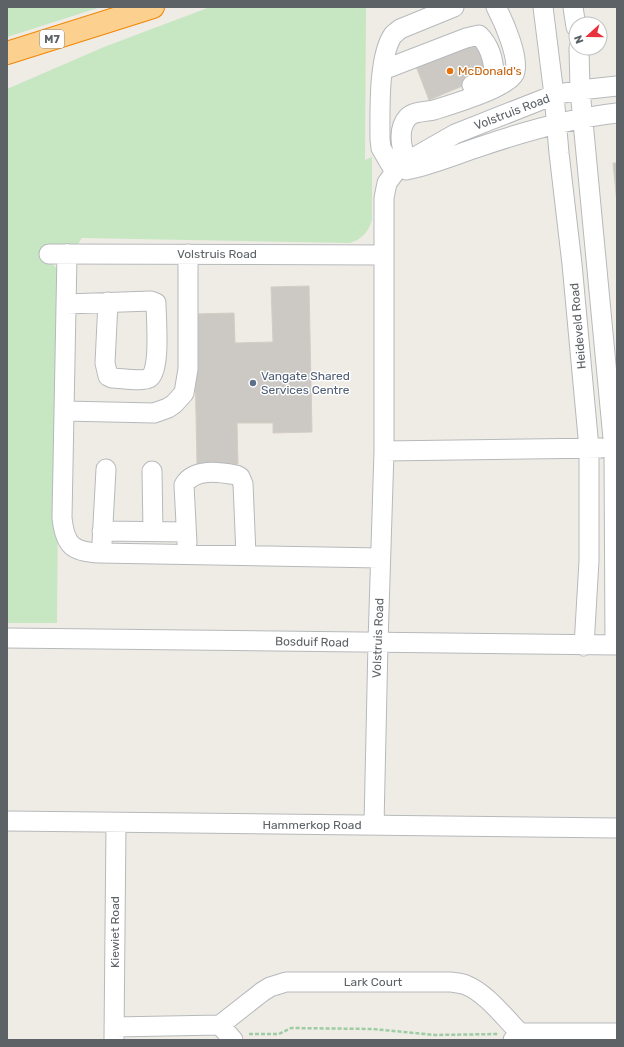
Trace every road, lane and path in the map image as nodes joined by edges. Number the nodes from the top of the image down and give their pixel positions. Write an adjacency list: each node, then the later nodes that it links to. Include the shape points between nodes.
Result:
1 (153, 7): 5 (highway, M7)
2 (454, 7): 9 (street, via 393,34 385,55)
3 (496, 7): 14 (street, via 512,47 514,74 488,91 448,106)
4 (543, 7): 12 (street, Heideveld Road)
5 (98, 25): 6 (highway, M7); 8 (highway)
6 (7, 53)
7 (579, 56): 11 (street, Heideveld Road)
8 (7, 67)
9 (383, 70): 13 (street); 14 (street, via 466,38 485,34 497,38 507,62 503,72 424,106)
10 (617, 86): 11 (street, Volstruis Road)
11 (580, 90): 12 (street, Volstruis Road); 16 (street, Heideveld Road)
12 (554, 95): 17 (street, Heideveld Road); 18 (street, Volstruis Road, via 455,134)
13 (381, 103): 14 (street); 18 (street, via 381,148)
14 (416, 113): 18 (street, via 408,117 400,136)
15 (617, 113): 16 (street, Volstruis Road)
16 (583, 118): 17 (street, Volstruis Road); 25 (street, Heideveld Road)
17 (556, 125): 18 (street, Volstruis Road); 24 (street, Heideveld Road)
18 (403, 168): 20 (street, Volstruis Road, via 387,183 384,198)
19 (188, 254): 20 (street, Volstruis Road); 22 (street, Volstruis Road, via 58,254); 23 (street, via 188,369 184,393 179,400 168,408 154,413)
20 (384, 255): 26 (street, Volstruis Road)
21 (108, 302): 21 (street, via 105,363 108,376 150,378 156,363 156,303); 22 (street)
22 (66, 304): 23 (street)
23 (64, 411): 31 (street, via 62,518 65,534 74,548 83,552)
24 (590, 448): 25 (street); 26 (street); 37 (street, Heideveld Road, via 589,561)
25 (616, 448): 36 (street, Heideveld Road)
26 (384, 451): 33 (street, Volstruis Road)
27 (106, 469): 30 (street)
28 (152, 471): 29 (street)
29 (153, 525): 30 (street); 32 (street, via 187,532 184,485 195,475 230,474 240,477 243,484)
30 (102, 531): 31 (street)
31 (100, 553): 32 (street)
32 (246, 555): 33 (street)
33 (380, 558): 35 (street, Volstruis Road)
34 (7, 638): 35 (street, Bosduif Road)
35 (378, 643): 37 (street, Bosduif Road); 40 (street, Volstruis Road)
36 (616, 645): 37 (street, Bosduif Road)
37 (584, 646)
38 (7, 821): 39 (street, Hammerkop Road)
39 (116, 823): 40 (street, Hammerkop Road); 44 (street, Kiewiet Road)
40 (374, 825): 41 (street, Hammerkop Road)
41 (617, 828)
42 (220, 1025): 44 (street); 45 (street, Lark Court, via 262,992 286,982 451,982 464,984 483,996); 46 (street)
43 (617, 1033): 45 (street)
44 (114, 1034)
45 (516, 1036): 46 (path, via 291,1028 279,1034)
46 (240, 1037)

